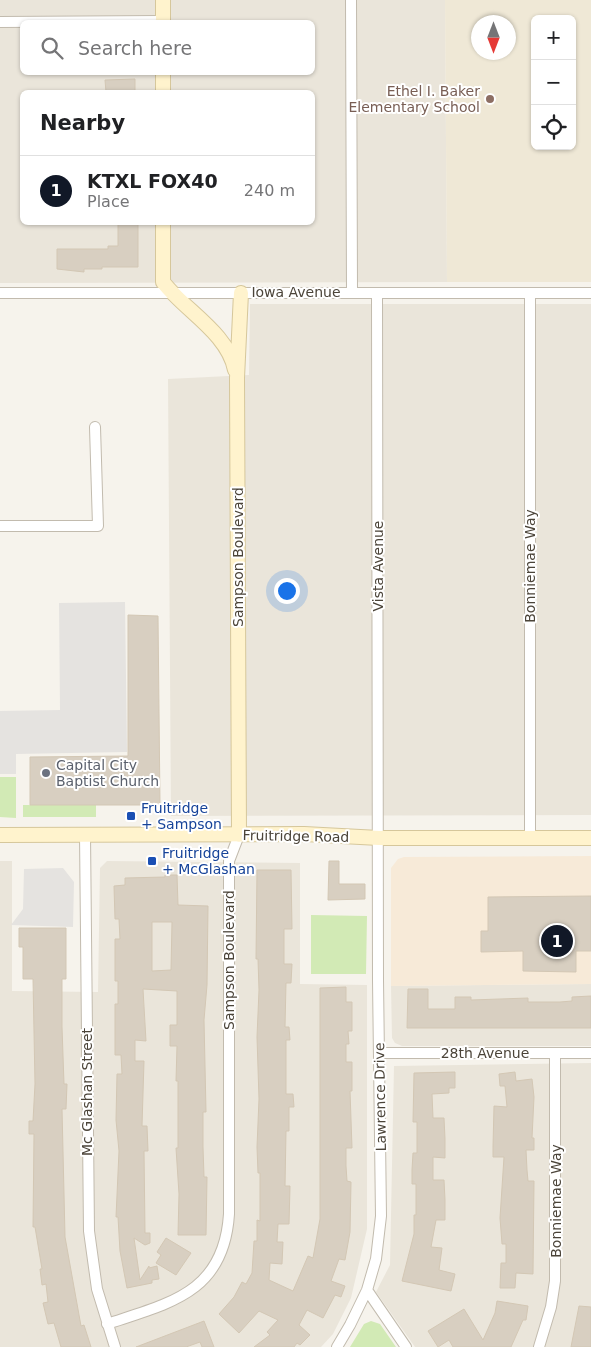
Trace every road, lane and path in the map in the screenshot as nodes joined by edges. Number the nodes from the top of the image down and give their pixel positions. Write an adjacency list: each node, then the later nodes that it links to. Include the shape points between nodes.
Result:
1 (163, 0): 3 (street)
2 (351, 0): 10 (street)
3 (163, 20)
4 (0, 22): 5 (street)
5 (20, 22)
6 (163, 75): 7 (street)
7 (163, 90)
8 (163, 225): 9 (street, Sampson Boulevard, via 163,282)
9 (170, 292): 12 (street, Iowa Avenue); 13 (street, Iowa Avenue); 16 (street, Sampson Boulevard, via 217,337 233,359)
10 (352, 292): 13 (street, Iowa Avenue); 15 (street, Iowa Avenue)
11 (591, 292): 14 (street, Iowa Avenue)
12 (0, 293)
13 (240, 293): 16 (street, Sampson Boulevard)
14 (530, 293): 15 (street, Iowa Avenue); 23 (street, Bonniemae Way)
15 (377, 294): 22 (street, Vista Avenue)
16 (237, 378): 21 (street, Sampson Boulevard)
17 (96, 427): 18 (street, via 98,526)
18 (0, 526)
19 (85, 834): 20 (street, Fruitridge Road); 21 (street, Fruitridge Road); 29 (street, Mc Glashan Street, via 89,1230 97,1289)
20 (0, 835)
21 (239, 835): 22 (street, Fruitridge Road); 29 (street, Sampson Boulevard, via 229,861 229,1214 225,1244 211,1270 188,1294)
22 (379, 838): 23 (street, Fruitridge Road); 27 (street, Lawrence Drive)
23 (530, 838): 24 (street, Fruitridge Road)
24 (591, 838)
25 (555, 1053): 26 (street, 28th Avenue); 27 (street, 28th Avenue); 33 (street, Bonniemae Way, via 555,1281)
26 (591, 1053)
27 (379, 1054): 28 (street, Lawrence Drive, via 380,1232)
28 (367, 1290): 31 (street, Lawrence Drive); 32 (street)
29 (107, 1324): 30 (street, Mc Glashan Street)
30 (115, 1347)
31 (337, 1347)
32 (406, 1347)
33 (539, 1347)

